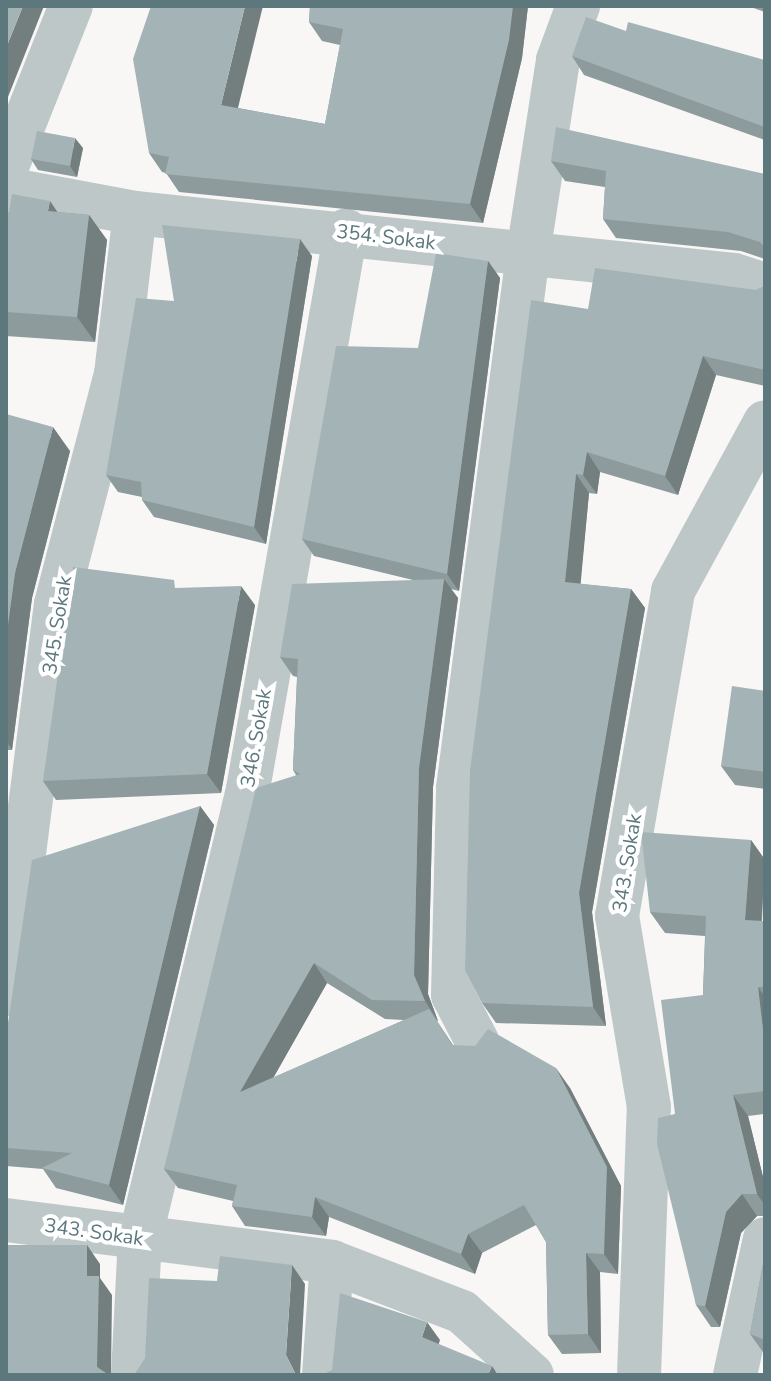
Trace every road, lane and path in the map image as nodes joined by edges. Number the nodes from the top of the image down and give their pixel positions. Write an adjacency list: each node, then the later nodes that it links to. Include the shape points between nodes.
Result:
1 (71, 6): 3 (street)
2 (578, 6): 7 (street, via 558,60)
3 (6, 169)
4 (6, 189): 5 (street, 354. Sokak)
5 (135, 213): 6 (street, 354. Sokak); 10 (street, 345. Sokak, via 116,374 56,604)
6 (346, 231): 7 (street, 354. Sokak); 13 (street, 346. Sokak, via 248,789)
7 (528, 254): 8 (street, 354. Sokak); 11 (street, via 458,788 453,995)
8 (765, 285)
9 (765, 422): 20 (street, 343. Sokak, via 673,591 617,916 649,1107)
10 (6, 994)
11 (478, 1043)
12 (6, 1220): 13 (street, 343. Sokak)
13 (140, 1239): 15 (street, 343. Sokak); 17 (street, 346. Sokak)
14 (765, 1239): 16 (street)
15 (332, 1262): 18 (street); 19 (street, 343. Sokak, via 462,1312)
16 (760, 1279): 21 (street)
17 (133, 1375)
18 (324, 1375)
19 (532, 1375)
20 (639, 1375)
21 (735, 1375)

